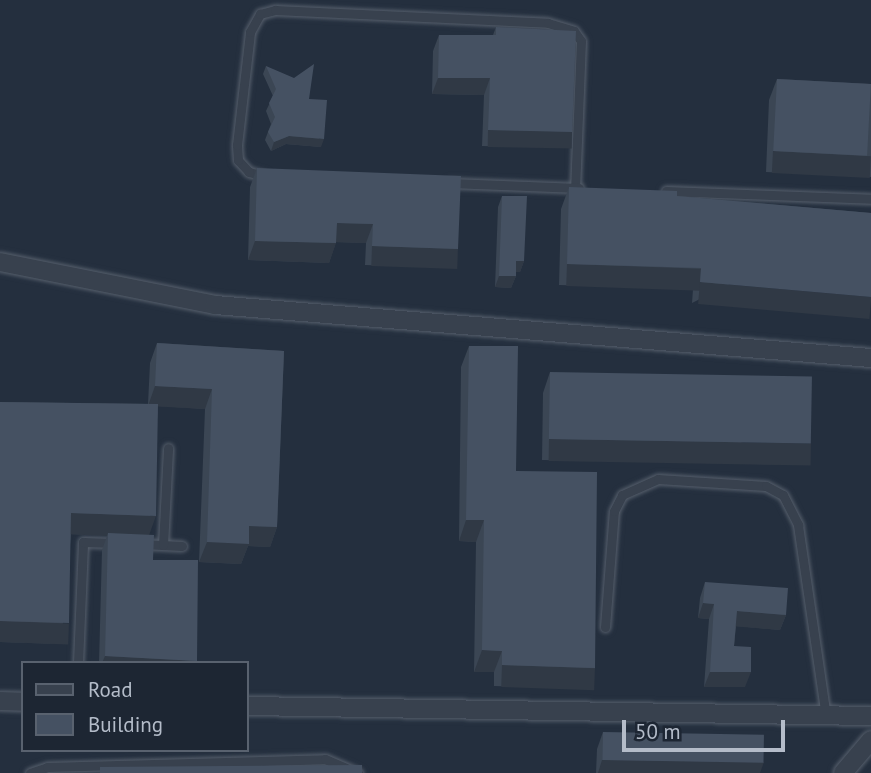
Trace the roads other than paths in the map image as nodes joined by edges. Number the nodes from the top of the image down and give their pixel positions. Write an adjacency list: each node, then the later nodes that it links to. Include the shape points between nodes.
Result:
1 (278, 177): 3 (lane, via 249,172 238,160 237,145 250,32 260,14 275,10 548,23 574,31 580,41)
2 (440, 183): 3 (lane)
3 (575, 188): 4 (lane)
4 (589, 188)
5 (656, 191): 6 (lane)
6 (871, 199)
7 (0, 262): 8 (street, via 215,305)
8 (871, 358)
9 (168, 448): 12 (lane)
10 (123, 543): 15 (lane, via 83,542)
11 (136, 544): 12 (lane)
12 (163, 545): 13 (lane)
13 (182, 546)
14 (605, 627): 20 (lane, via 614,511 622,495 658,479 766,485 783,495 798,525)
15 (78, 661)
16 (0, 701): 17 (street)
17 (21, 702)
18 (248, 706): 20 (street)
19 (871, 716): 20 (street)
20 (826, 718)
21 (871, 740): 24 (street)
22 (30, 773): 23 (lane, via 47,767 325,759)
23 (358, 773)
24 (843, 773)

